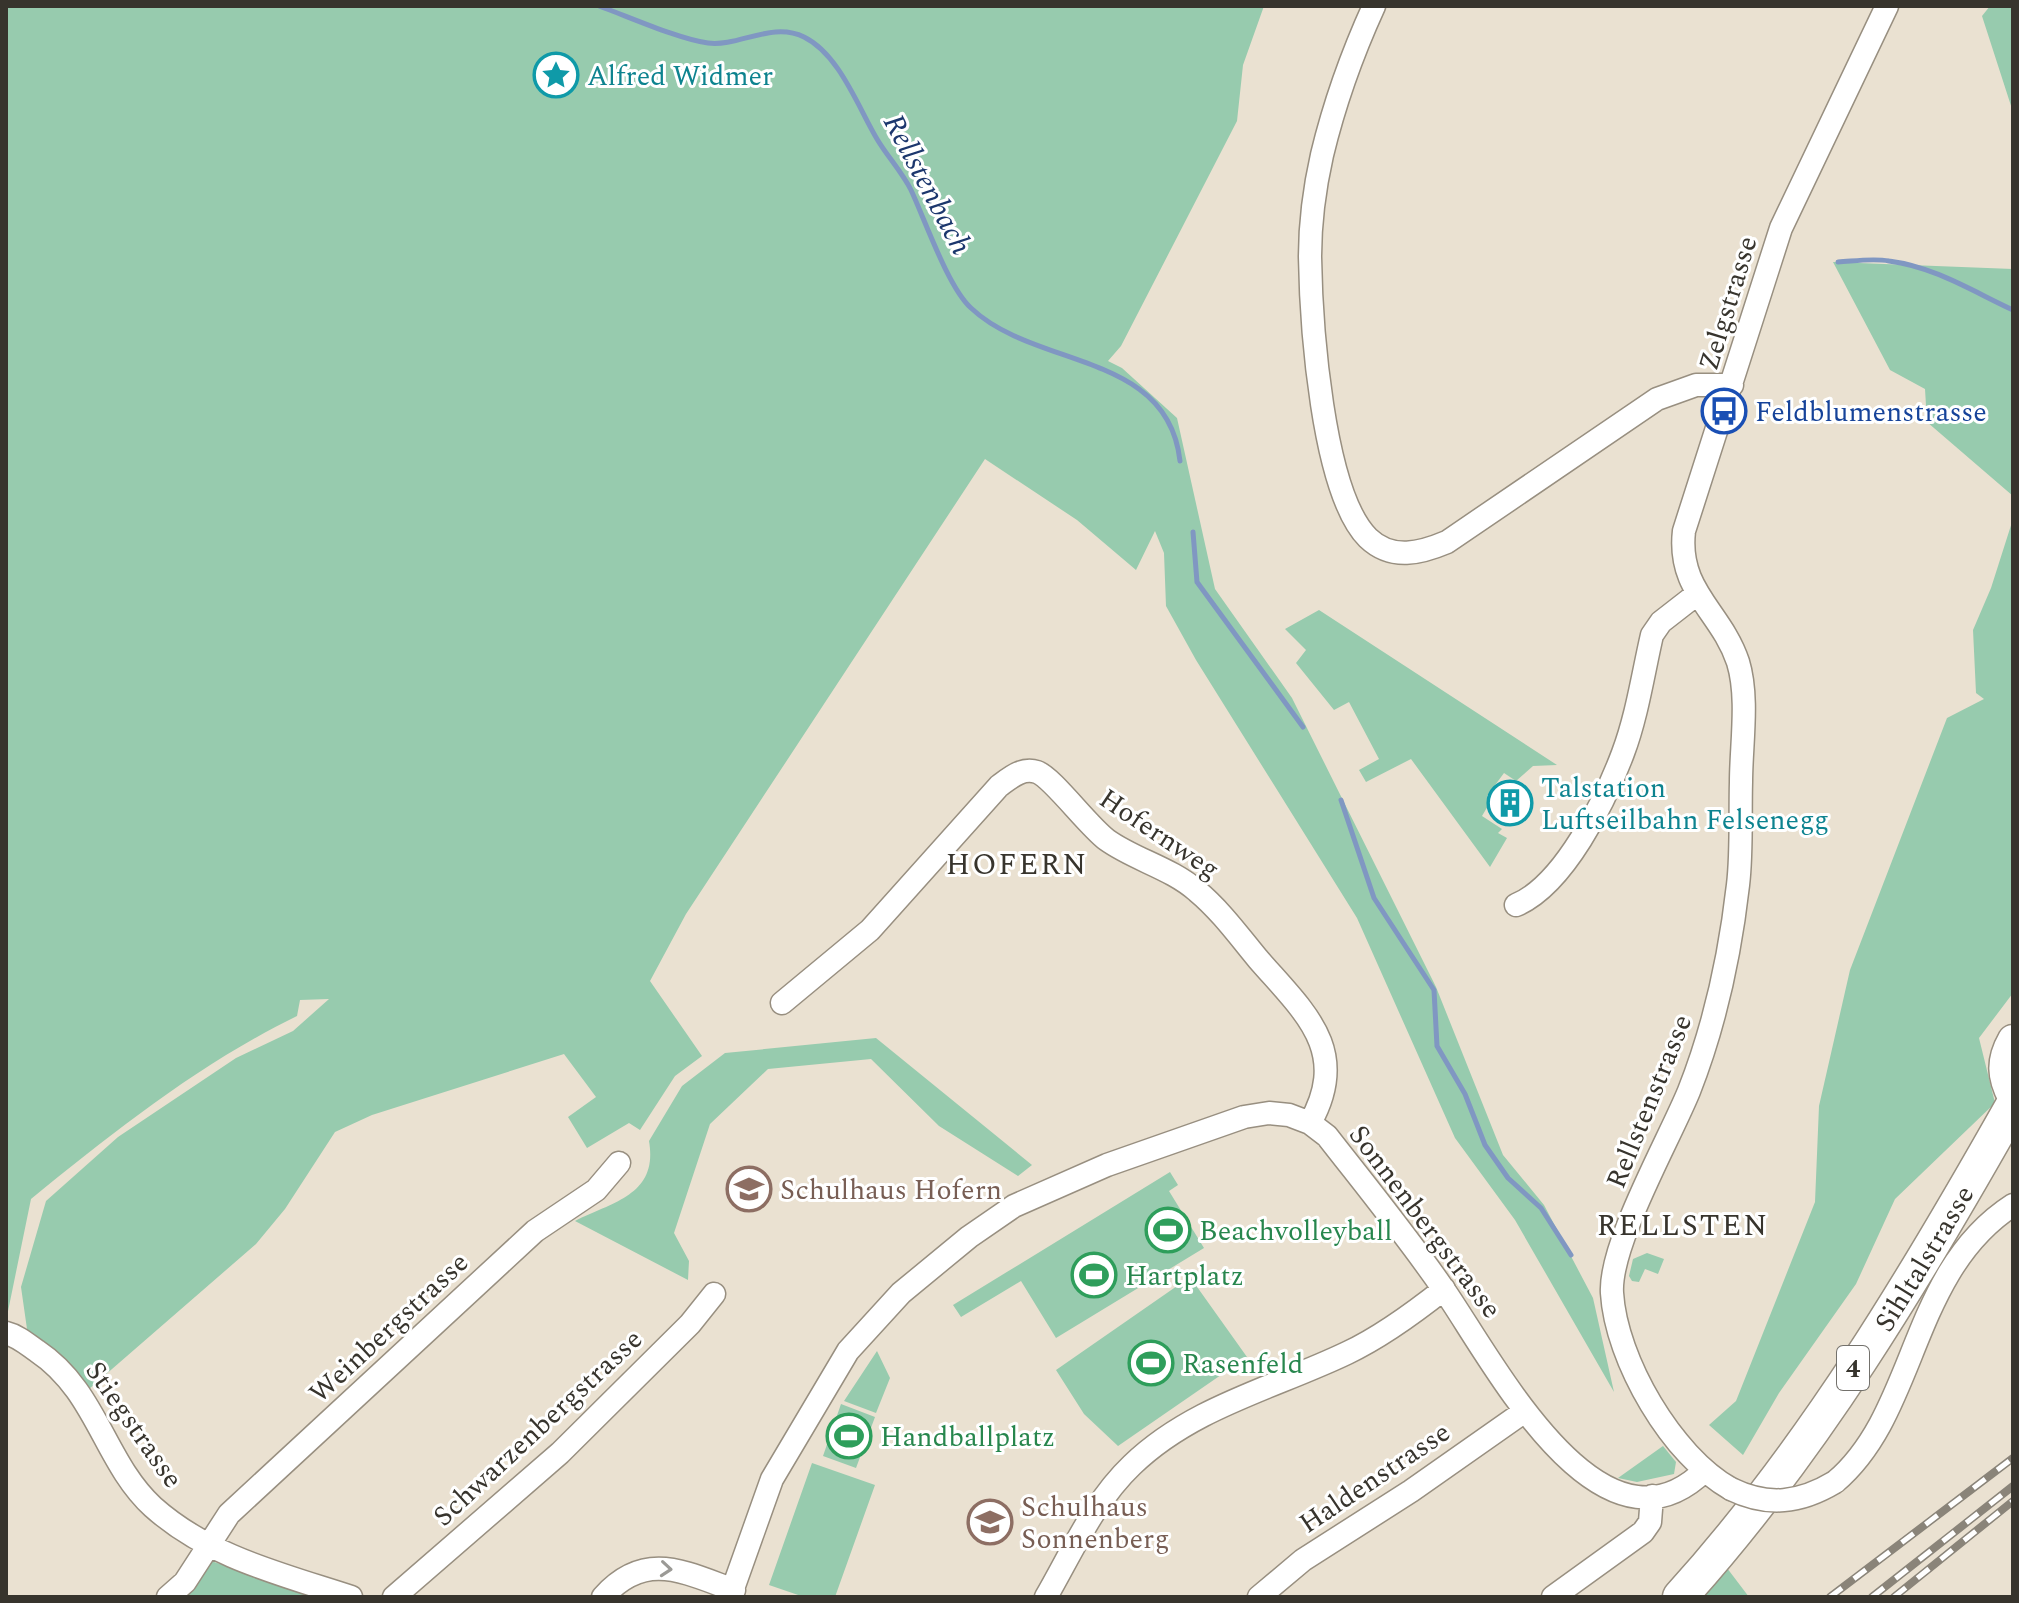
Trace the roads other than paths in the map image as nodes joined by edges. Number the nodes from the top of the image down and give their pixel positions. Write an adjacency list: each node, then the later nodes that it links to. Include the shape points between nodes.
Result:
1 (1374, 6): 3 (street, via 1322,156 1310,254 1321,393 1334,459 1352,516 1369,539 1404,554 1422,553 1457,535 1657,399 1696,385)
2 (1887, 6): 3 (street, Zelgstrasse, via 1781,228)
3 (1732, 385): 4 (street, Zelgstrasse, via 1684,531 1683,559)
4 (1697, 594): 5 (street, via 1652,635 1623,752 1575,845 1536,895); 16 (street, Rellstenstrasse, via 1738,664 1738,883 1711,1031 1619,1250 1612,1294 1617,1328 1637,1378)
5 (1516, 905)
6 (782, 1003): 9 (street, Hofernweg, via 870,930 999,786 1024,771 1036,771 1108,841 1198,891 1311,1021 1325,1052 1327,1073)
7 (2013, 1040): 8 (street, via 2003,1062)
8 (2010, 1101): 27 (main road, Sihltalstrasse / 4, via 1935,1241 1803,1441)
9 (1310, 1123): 12 (street, Sonnenbergstrasse, via 1327,1136); 19 (street, Sonnenbergstrasse, via 1269,1113 1244,1117 1094,1170 1014,1206 969,1237 901,1293 848,1351 772,1479)
10 (619, 1163): 18 (street, Weinbergstrasse, via 596,1190 535,1231 229,1514)
11 (2013, 1205): 16 (street, Rellstenstrasse, bridge, via 1964,1250 1916,1337 1875,1433 1835,1482 1817,1493 1762,1500 1731,1489)
12 (1444, 1289): 15 (street, Sonnenbergstrasse); 24 (street, via 1349,1352 1177,1429 1103,1496)
13 (714, 1294): 22 (street, Schwarzenbergstrasse, via 560,1453)
14 (6, 1333): 18 (street, Stiegstrasse, via 58,1365 89,1404 152,1506)
15 (1525, 1411): 17 (street, Sonnenbergstrasse, via 1579,1472 1605,1487); 25 (street, Haldenstrasse, via 1303,1560)
16 (1704, 1471): 17 (street, via 1674,1490)
17 (1652, 1496): 26 (street, via 1650,1522 1643,1532)
18 (208, 1548): 20 (street, Weinbergstrasse); 21 (street, Stiegstrasse)
19 (732, 1594): 23 (street, one-way to 19, via 618,1582 647,1568 682,1571)
20 (168, 1597)
21 (351, 1597)
22 (394, 1597)
23 (603, 1597)
24 (1046, 1597)
25 (1259, 1597)
26 (1553, 1597)
27 (1680, 1597)

